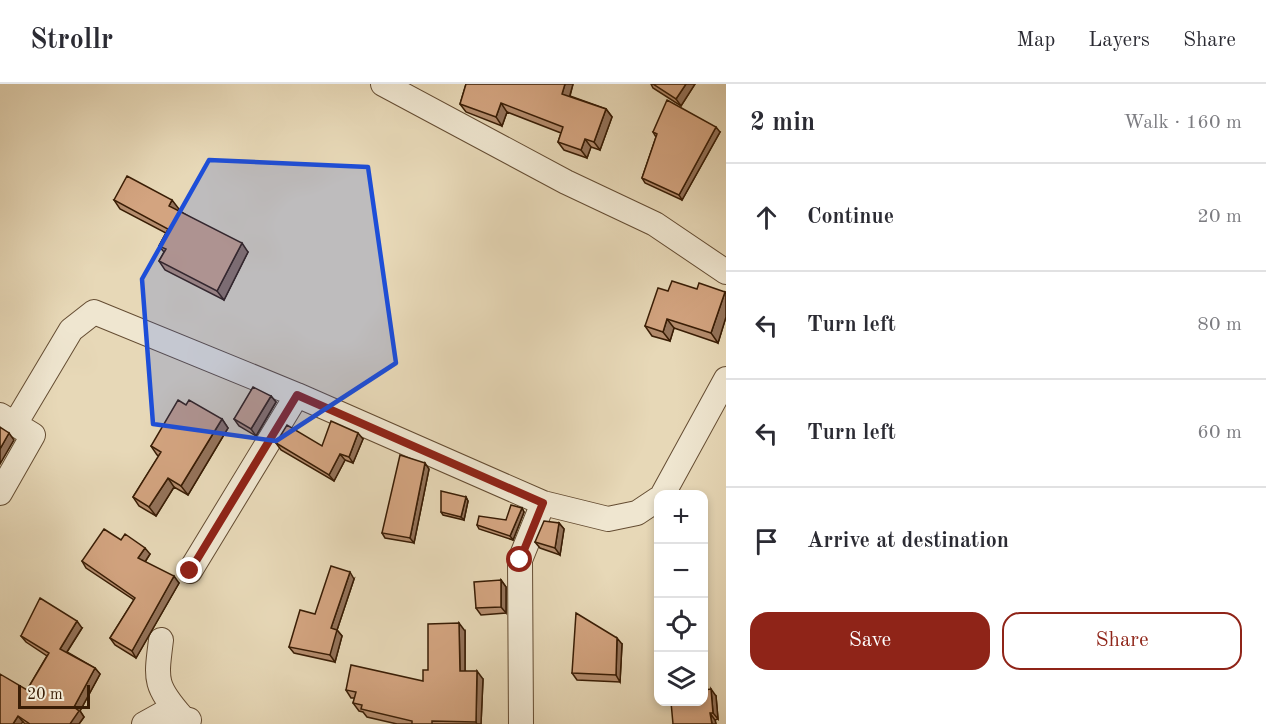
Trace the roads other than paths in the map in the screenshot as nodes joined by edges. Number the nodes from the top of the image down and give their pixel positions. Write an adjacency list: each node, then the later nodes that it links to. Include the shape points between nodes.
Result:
1 (383, 84): 2 (street, via 566,182 655,224)
2 (726, 272)
3 (726, 379): 6 (street)
4 (297, 395): 5 (street, via 93,312 71,330); 9 (street); 10 (street)
5 (8, 419): 7 (street, via 33,435)
6 (666, 490)
7 (0, 493)
8 (654, 502): 9 (street, via 637,513 608,519)
9 (543, 503): 14 (street, via 520,560)
10 (190, 571)
11 (161, 640): 12 (street, via 156,678 166,699)
12 (189, 720): 13 (street, via 162,714)
13 (144, 724)
14 (521, 724)

